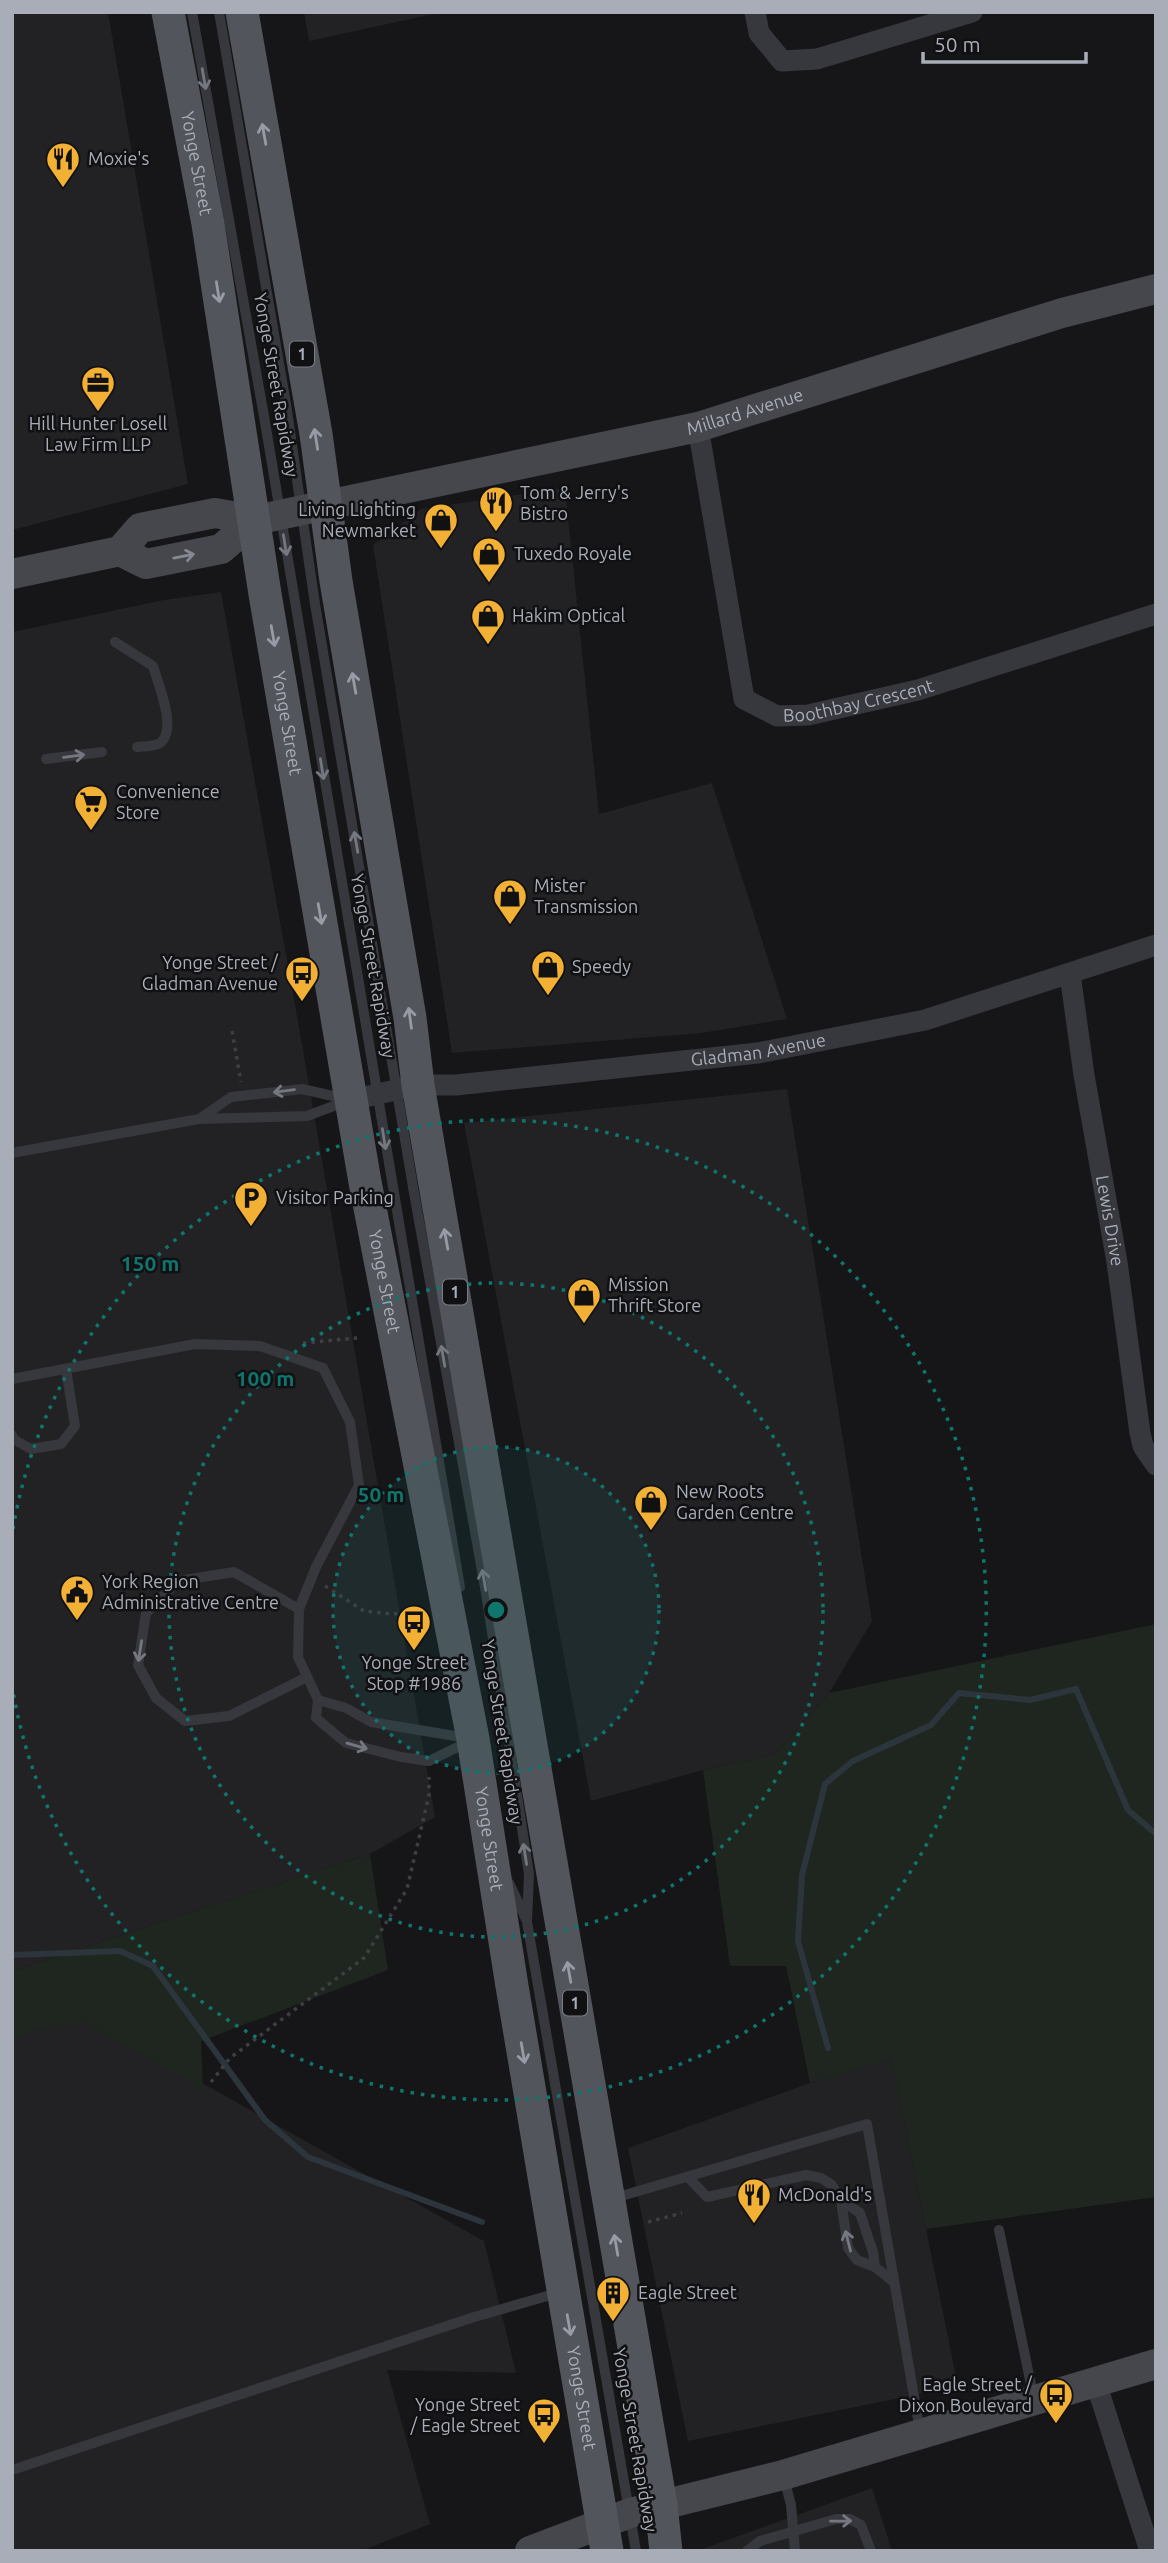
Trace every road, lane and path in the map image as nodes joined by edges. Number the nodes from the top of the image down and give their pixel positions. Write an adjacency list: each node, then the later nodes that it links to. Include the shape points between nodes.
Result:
1 (168, 12): 9 (main road, Yonge Street / 1, one-way to 9, via 208,224)
2 (192, 12): 9 (lane, Yonge Street Rapidway, one-way to 9)
3 (219, 12): 9 (lane, Yonge Street Rapidway, via 286,404)
4 (242, 12): 9 (main road, Yonge Street / 1, one-way to 4)
5 (755, 12): 6 (street, via 758,33 782,61 817,59)
6 (972, 12)
7 (1156, 289): 8 (main road, Millard Avenue, via 1062,313)
8 (698, 427): 9 (main road, Millard Avenue); 11 (street, Boothbay Crescent, via 744,699 777,716 808,715 918,690)
9 (291, 513): 10 (main road, via 221,549 146,564 120,551); 19 (main road, Yonge Street / 1, one-way to 19); 19 (main road, Yonge Street / 1, one-way to 9, via 410,1018 336,581)
10 (15, 570)
11 (1156, 614)
12 (115, 642): 13 (lane, via 153,666 169,721 158,745)
13 (137, 747)
14 (102, 752): 15 (lane, one-way to 14)
15 (46, 759)
16 (1156, 946): 17 (street, Gladman Avenue)
17 (1070, 974): 19 (street, Gladman Avenue, via 925,1020 758,1053); 28 (street, Lewis Drive, via 1140,1433)
18 (232, 1031): 20 (path, via 241,1083)
19 (386, 1092): 20 (lane, one-way to 20, via 302,1089); 21 (lane, via 307,1115); 30 (lane, one-way to 30); 35 (main road, Yonge Street / 1); 38 (lane, Yonge Street Rapidway, one-way to 19, via 529,1874 486,1593); 41 (main road, Yonge Street / 1, one-way to 19)
20 (231, 1097): 21 (lane)
21 (199, 1119): 22 (lane)
22 (12, 1153)
23 (357, 1338): 24 (path)
24 (301, 1343)
25 (66, 1369): 26 (lane); 27 (lane, via 75,1426 61,1444 31,1449); 29 (lane, via 195,1344 260,1346 323,1367 350,1422 359,1485)
26 (12, 1379)
27 (12, 1435)
28 (1156, 1465)
29 (312, 1577): 31 (lane); 32 (path, via 364,1611)
30 (462, 1597)
31 (299, 1609): 33 (lane, via 298,1657); 33 (lane, one-way to 33, via 234,1572 178,1581 146,1613 138,1665 156,1698 185,1721 229,1716)
32 (414, 1612)
33 (307, 1677): 34 (lane)
34 (318, 1700): 35 (lane, via 372,1722); 36 (lane, one-way to 36, via 316,1718 346,1743)
35 (473, 1739): 36 (lane); 48 (main road, Yonge Street / 1, one-way to 48)
36 (429, 1762): 39 (path, via 429,1795 407,1889 364,1958 230,2058)
37 (506, 1867): 38 (lane, Yonge Street Rapidway)
38 (527, 1922): 55 (lane, Yonge Street Rapidway)
39 (211, 2082)
40 (688, 2177): 41 (lane); 42 (lane, via 707,2197 806,2175 832,2185); 47 (lane, via 867,2124)
41 (608, 2200): 55 (main road, Yonge Street / 1, one-way to 41)
42 (841, 2200): 46 (lane, via 860,2213); 46 (lane, one-way to 42, via 857,2260 848,2248)
43 (682, 2213): 44 (path)
44 (648, 2222)
45 (999, 2230): 51 (lane)
46 (875, 2267): 47 (lane)
47 (894, 2282): 52 (lane)
48 (564, 2291): 53 (lane); 55 (main road, Yonge Street / 1, one-way to 55)
49 (1156, 2364): 50 (main road)
50 (1096, 2383): 51 (main road); 63 (street)
51 (1035, 2401): 52 (main road)
52 (921, 2435): 54 (main road)
53 (12, 2470)
54 (783, 2475): 55 (main road); 56 (lane)
55 (625, 2523): 57 (main road); 58 (lane, Yonge Street Rapidway); 59 (main road, Yonge Street / 1)
56 (794, 2532): 60 (lane, via 760,2541); 61 (lane); 62 (lane, one-way to 62, via 850,2519 861,2525)
57 (530, 2551)
58 (636, 2551)
59 (666, 2551)
60 (747, 2551)
61 (795, 2551)
62 (871, 2551)
63 (1150, 2551)

